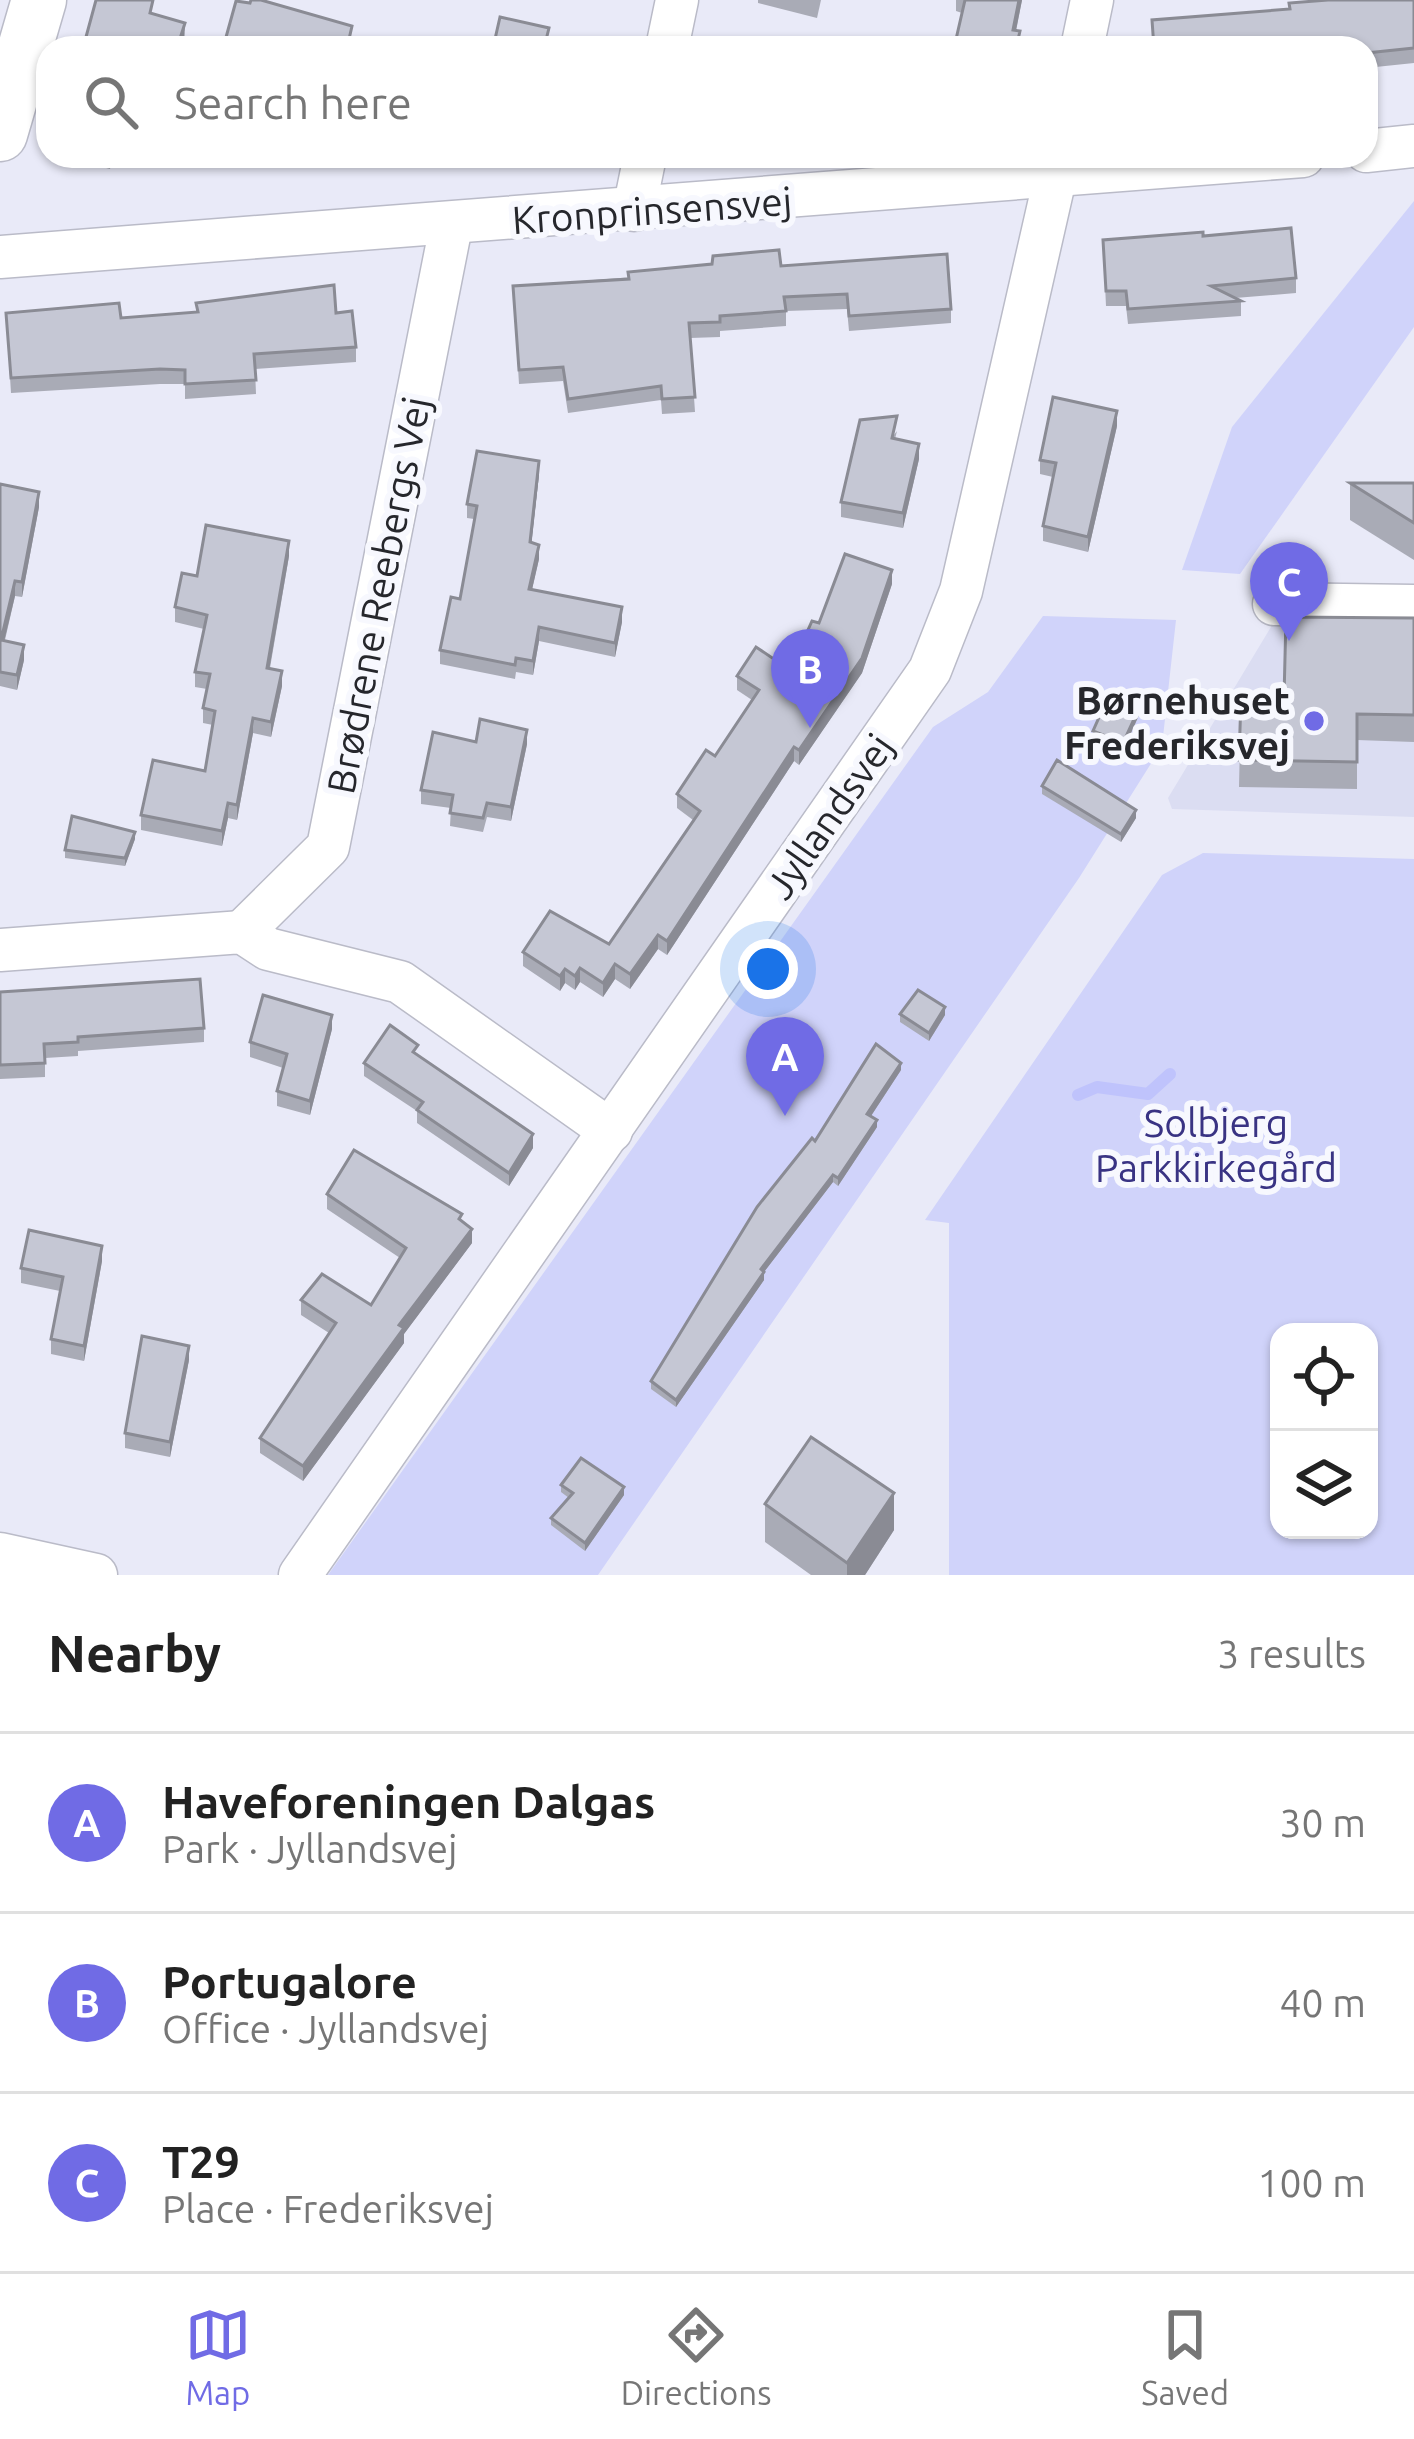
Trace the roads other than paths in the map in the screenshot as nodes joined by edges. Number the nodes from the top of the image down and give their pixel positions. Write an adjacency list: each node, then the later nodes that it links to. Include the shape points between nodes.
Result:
1 (39, 0): 6 (street)
2 (677, 0): 4 (street)
3 (1092, 0): 5 (street)
4 (670, 36)
5 (1084, 36)
6 (0, 134)
7 (1414, 146): 8 (street)
8 (1378, 150)
9 (643, 168): 12 (street)
10 (1039, 168): 12 (street, Kronprinsensvej)
11 (1058, 168): 19 (street, Jyllandsvej, via 951,628 930,670)
12 (634, 210): 13 (street, Kronprinsensvej)
13 (451, 226): 14 (street, Kronprinsensvej); 17 (street, Brødrene Reebergs Vej, via 328,847)
14 (0, 257)
15 (1274, 604): 16 (street)
16 (1414, 606)
17 (242, 932): 18 (street); 19 (street, via 268,949 400,982)
18 (0, 950)
19 (611, 1130): 22 (street, Jyllandsvej)
20 (0, 1554): 21 (street)
21 (96, 1575)
22 (300, 1575)

